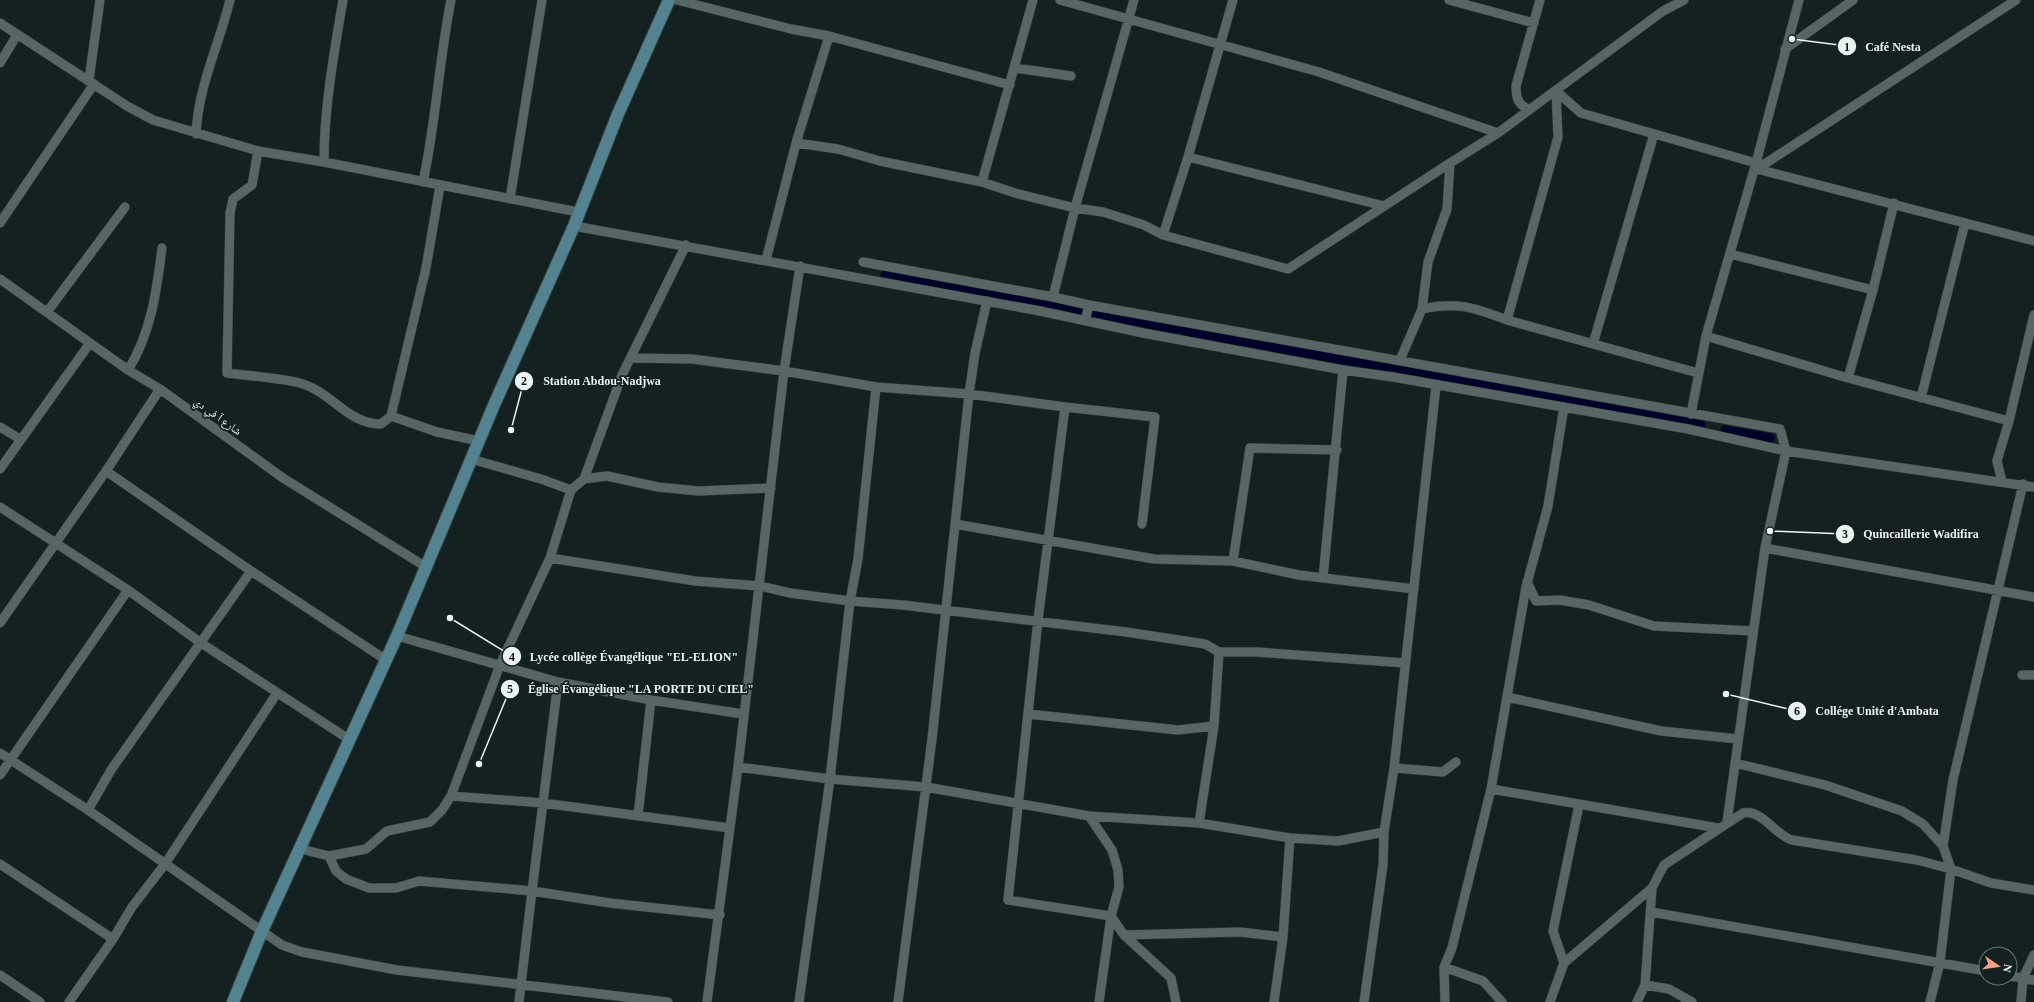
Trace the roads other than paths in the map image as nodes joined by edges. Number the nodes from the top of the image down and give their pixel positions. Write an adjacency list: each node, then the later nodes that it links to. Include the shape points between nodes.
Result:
1 (100, 0): 28 (street)
2 (230, 0): 33 (street, via 208,67)
3 (343, 0): 38 (street, via 324,142)
4 (452, 0): 41 (street, via 443,43 432,141)
5 (542, 0): 44 (street)
6 (669, 0): 49 (street)
7 (677, 0): 22 (street)
8 (1033, 0): 26 (street)
9 (1060, 0): 18 (street)
10 (1134, 0): 18 (street)
11 (1233, 0): 23 (street)
12 (1449, 0): 20 (street)
13 (1540, 0): 20 (street)
14 (1684, 0): 30 (street, via 1663,11)
15 (1798, 0): 24 (street)
16 (1853, 0): 24 (street)
17 (2016, 0): 40 (street)
18 (1129, 19): 23 (street); 48 (street)
19 (0, 23): 21 (street)
20 (1534, 23): 31 (street, via 1516,86 1519,104)
21 (17, 35): 25 (street); 28 (street)
22 (829, 36): 29 (street); 35 (street)
23 (1221, 44): 32 (street, via 1319,72); 37 (street)
24 (1786, 48): 40 (street)
25 (0, 63)
26 (1015, 68): 27 (street); 29 (street)
27 (1071, 76)
28 (91, 82): 33 (street, via 153,120); 51 (street)
29 (1010, 85): 42 (street)
30 (1556, 91): 31 (street); 34 (street, via 1582,113); 70 (street, via 1558,137)
31 (1529, 110): 32 (street)
32 (1498, 133): 39 (street)
33 (196, 134): 36 (street)
34 (1654, 134): 40 (street); 73 (street)
35 (796, 143): 42 (street, via 838,149 880,161); 58 (street)
36 (258, 152): 38 (street); 89 (street, via 252,184 233,199 230,214 227,373 303,384 316,389 344,412 370,424 381,424)
37 (1188, 157): 46 (street); 53 (street)
38 (324, 162): 41 (street)
39 (1450, 163): 46 (street); 66 (street, via 1447,209 1428,262)
40 (1756, 166): 45 (street); 57 (street)
41 (423, 182): 43 (street)
42 (982, 182): 48 (street)
43 (440, 186): 44 (street); 89 (street, via 426,268)
44 (510, 199): 49 (street)
45 (1894, 203): 50 (street); 62 (street)
46 (1384, 206): 53 (street, via 1288,269)
47 (126, 207): 67 (street)
48 (1075, 208): 53 (street, via 1103,212 1144,225); 63 (street)
49 (578, 212): 52 (street)
50 (1965, 223): 54 (street); 85 (street)
51 (0, 224)
52 (574, 226): 55 (street); 93 (street)
53 (1163, 235)
54 (2034, 241)
55 (686, 245): 58 (street); 74 (street)
56 (162, 248): 76 (street, via 145,339)
57 (1730, 254): 62 (street); 71 (street)
58 (766, 260): 60 (street)
59 (863, 262): 63 (street)
60 (800, 266): 64 (street); 78 (street)
61 (0, 279): 67 (street, شارع آ في دي)
62 (1873, 290): 80 (street)
63 (1053, 297): 65 (street)
64 (987, 301): 69 (street); 84 (street)
65 (1089, 305): 69 (street); 75 (street)
66 (1422, 309): 70 (street, via 1454,304); 75 (street)
67 (47, 312): 72 (street, شارع آ في دي)
68 (2034, 315): 90 (street)
69 (1085, 320): 77 (street)
70 (1507, 320): 73 (street)
71 (1706, 336): 79 (street); 80 (street)
72 (90, 343): 76 (street, شارع آ في دي); 92 (street)
73 (1593, 344): 79 (street)
74 (630, 358): 78 (street, via 692,359); 99 (street)
75 (1400, 360): 88 (street, via 1490,379)
76 (128, 370): 83 (street, شارع آ في دي)
77 (1343, 370): 81 (street); 94 (street)
78 (784, 371): 82 (street); 103 (street)
79 (1698, 373): 88 (street)
80 (1848, 378): 85 (street)
81 (1436, 386): 87 (street); 118 (street)
82 (876, 387): 84 (street); 122 (street, via 858,559)
83 (160, 389): 98 (street); 113 (street, شارع آ في دي, via 283,478)
84 (969, 394): 86 (street); 106 (street)
85 (1921, 398): 90 (street)
86 (1065, 407): 107 (street, via 1155,417); 108 (street)
87 (1564, 407): 95 (street, via 1688,429); 116 (street, via 1548,506)
88 (1691, 414): 95 (street, via 1780,429)
89 (391, 416): 93 (street, via 437,432)
90 (2009, 420): 100 (street, via 1997,461)
91 (0, 427): 92 (street)
92 (20, 439): 97 (street)
93 (479, 441): 96 (street)
94 (1336, 450): 112 (street, via 1250,448); 115 (street)
95 (1786, 451): 100 (street); 110 (street)
96 (471, 459): 104 (street); 113 (street)
97 (0, 469)
98 (106, 471): 109 (street); 114 (street)
99 (584, 479): 103 (street, via 607,476 658,487 698,491); 104 (street)
100 (2002, 482): 101 (street)
101 (2023, 484): 102 (street); 120 (street)
102 (2034, 487)
103 (771, 488): 117 (street)
104 (571, 490): 111 (street)
105 (0, 507): 109 (street)
106 (956, 524): 108 (street); 123 (street)
107 (1142, 524)
108 (1049, 540): 112 (street, via 1154,559); 124 (street)
109 (55, 542): 119 (street); 125 (street)
110 (1765, 548): 120 (street); 126 (street)
111 (550, 558): 117 (street, via 695,581); 132 (street)
112 (1233, 560): 115 (street)
113 (426, 567): 127 (street)
114 (251, 571): 128 (street); 130 (street)
115 (1323, 578): 118 (street)
116 (1527, 582): 126 (street, via 1536,601 1560,600 1589,605 1654,626); 137 (street)
117 (760, 586): 122 (street); 139 (street)
118 (1414, 589): 131 (street)
119 (128, 590): 128 (street); 145 (street)
120 (1997, 590): 121 (street); 167 (street, via 1957,763)
121 (2034, 597)
122 (850, 601): 123 (street); 151 (street)
123 (946, 610): 124 (street); 152 (street)
124 (1038, 620): 129 (street, via 1205,644); 140 (street)
125 (0, 624)
126 (1753, 631): 142 (street)
127 (397, 636): 130 (street); 132 (street)
128 (201, 642): 136 (street); 158 (street, via 111,770)
129 (1219, 652): 131 (street, via 1257,652); 141 (street)
130 (386, 660): 143 (street)
131 (1405, 663): 149 (street)
132 (500, 664): 135 (street); 154 (street)
133 (2022, 675): 134 (street)
134 (2034, 675)
135 (558, 682): 138 (street); 155 (street)
136 (277, 693): 143 (street); 171 (street)
137 (1507, 697): 142 (street, via 1661,730); 153 (street)
138 (651, 700): 139 (street); 159 (street)
139 (744, 714): 148 (street)
140 (1028, 714): 141 (street, via 1178,730); 156 (street)
141 (1214, 726): 162 (street)
142 (1738, 739): 147 (street)
143 (350, 740): 168 (street)
144 (0, 752): 145 (street)
145 (11, 760): 150 (street); 158 (street)
146 (1456, 762): 149 (street, via 1443,772)
147 (1735, 763): 161 (street); 167 (street, via 1825,784 1902,811 1923,824)
148 (738, 767): 151 (street); 163 (street)
149 (1394, 768): 165 (street)
150 (0, 775)
151 (830, 779): 152 (street); 201 (street)
152 (926, 787): 156 (street); 202 (street)
153 (1491, 789): 157 (street); 186 (street, via 1452,948)
154 (451, 796): 155 (street); 169 (street, via 430,822 387,831 366,849)
155 (543, 803): 159 (street); 175 (street)
156 (1018, 804): 160 (street); 178 (street, via 1008,900)
157 (1579, 805): 164 (street); 185 (street, via 1553,930)
158 (88, 810): 171 (street)
159 (638, 816): 163 (street)
160 (1089, 816): 162 (street); 178 (street, via 1112,850 1118,870 1119,887)
161 (1727, 822): 164 (street); 172 (street, via 1739,814 1750,812 1758,815 1782,836 1792,840 1917,860)
162 (1199, 824): 166 (street)
163 (730, 828): 177 (street)
164 (1718, 828): 173 (street, via 1664,865)
165 (1384, 832): 166 (street, via 1338,840); 206 (street, via 1383,865)
166 (1290, 838): 181 (street)
167 (1943, 846): 172 (street)
168 (301, 849): 169 (street); 179 (street)
169 (329, 856): 175 (street, via 336,871 346,880 369,888 396,888 420,881)
170 (0, 864): 182 (street)
171 (165, 864): 179 (street); 182 (street, via 132,907)
172 (1951, 869): 174 (street, via 1991,883); 184 (street)
173 (1652, 888): 176 (street); 185 (street)
174 (2034, 890)
175 (532, 891): 177 (street); 193 (street)
176 (1652, 912): 184 (street); 192 (street)
177 (720, 915): 200 (street)
178 (1111, 916): 180 (street); 203 (street)
179 (262, 931): 193 (street, via 282,945 302,952 397,970); 197 (street)
180 (1124, 936): 181 (street, via 1240,932); 204 (street, via 1171,978)
181 (1283, 937): 205 (street)
182 (113, 940): 196 (street)
183 (2034, 955): 190 (street)
184 (1940, 962): 187 (street); 212 (street)
185 (1564, 963): 209 (street)
186 (1444, 967): 207 (street); 208 (street, via 1483,981)
187 (1978, 969)
188 (0, 975): 195 (street)
189 (2018, 977): 190 (street)
190 (2023, 978): 191 (street); 213 (street)
191 (2034, 980)
192 (1645, 985): 210 (street); 211 (street, via 1669,989)
193 (521, 986): 194 (street); 198 (street)
194 (614, 999): 199 (street)
195 (40, 1002)
196 (69, 1002)
197 (232, 1002)
198 (519, 1002)
199 (668, 1002)
200 (707, 1002)
201 (799, 1002)
202 (898, 1002)
203 (1099, 1002)
204 (1176, 1002)
205 (1274, 1002)
206 (1364, 1002)
207 (1445, 1002)
208 (1502, 1002)
209 (1550, 1002)
210 (1637, 1002)
211 (1692, 1002)
212 (1930, 1002)
213 (2021, 1002)

